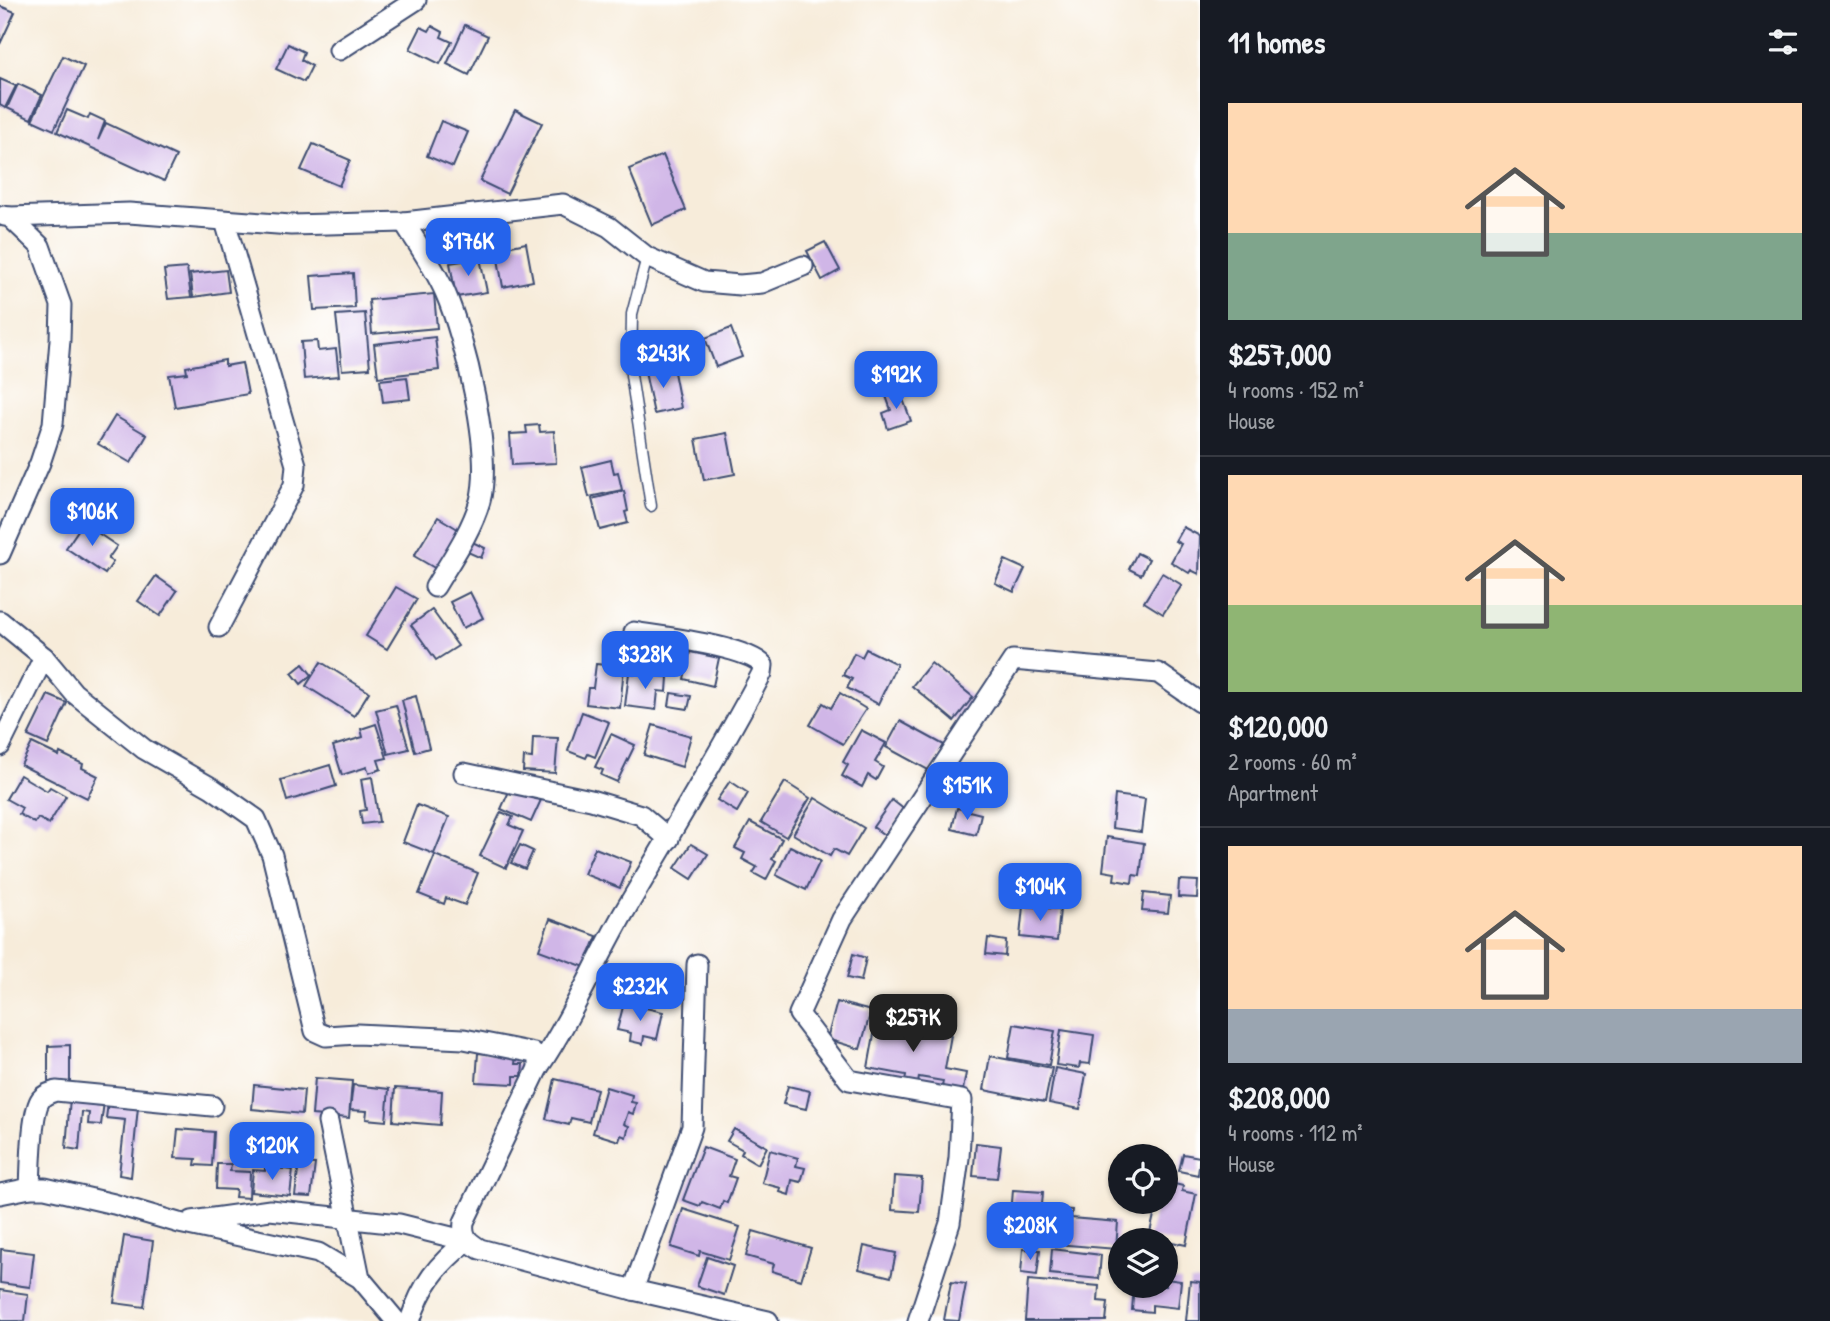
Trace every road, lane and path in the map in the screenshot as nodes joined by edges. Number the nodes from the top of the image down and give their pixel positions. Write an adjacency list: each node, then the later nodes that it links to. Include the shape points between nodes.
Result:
1 (416, 0): 2 (street)
2 (339, 50)
3 (5, 216): 4 (street, via 129,213); 9 (street, via 40,246 61,305 52,424)
4 (225, 221): 5 (street, via 291,225); 12 (street, via 296,465 294,485)
5 (404, 222): 6 (street, via 563,204 609,227); 10 (street, via 444,290 462,338 483,471 480,501)
6 (647, 257): 7 (street, via 705,282 740,285 762,283); 8 (lane, via 632,314 631,375)
7 (803, 266)
8 (651, 506)
9 (0, 554)
10 (435, 587)
11 (0, 621): 14 (street)
12 (219, 627)
13 (634, 632): 18 (street, via 734,650 763,665 734,727)
14 (44, 657): 16 (street); 20 (street, via 74,693 144,749 256,819 272,855 315,1031 326,1036 477,1041 534,1053)
15 (1200, 702): 33 (street, via 1158,673 1013,660 842,919 826,954 799,1014 849,1080 962,1100 950,1223)
16 (0, 746)
17 (464, 773): 18 (street, via 556,791 641,815)
18 (669, 839): 20 (street)
19 (697, 964): 29 (street, via 692,1127)
20 (538, 1068): 27 (street, via 464,1223)
21 (212, 1106): 23 (street, via 56,1090 38,1103)
22 (328, 1122): 25 (street)
23 (30, 1188): 24 (street); 26 (street, via 83,1196)
24 (0, 1194)
25 (349, 1217): 26 (street, via 270,1210); 27 (street); 28 (street)
26 (180, 1223): 28 (street, via 318,1253)
27 (467, 1241): 29 (street, via 480,1249); 31 (street, via 428,1279)
28 (360, 1278): 30 (street)
29 (633, 1290): 32 (street)
30 (396, 1321)
31 (410, 1321)
32 (768, 1321)
33 (918, 1321)

